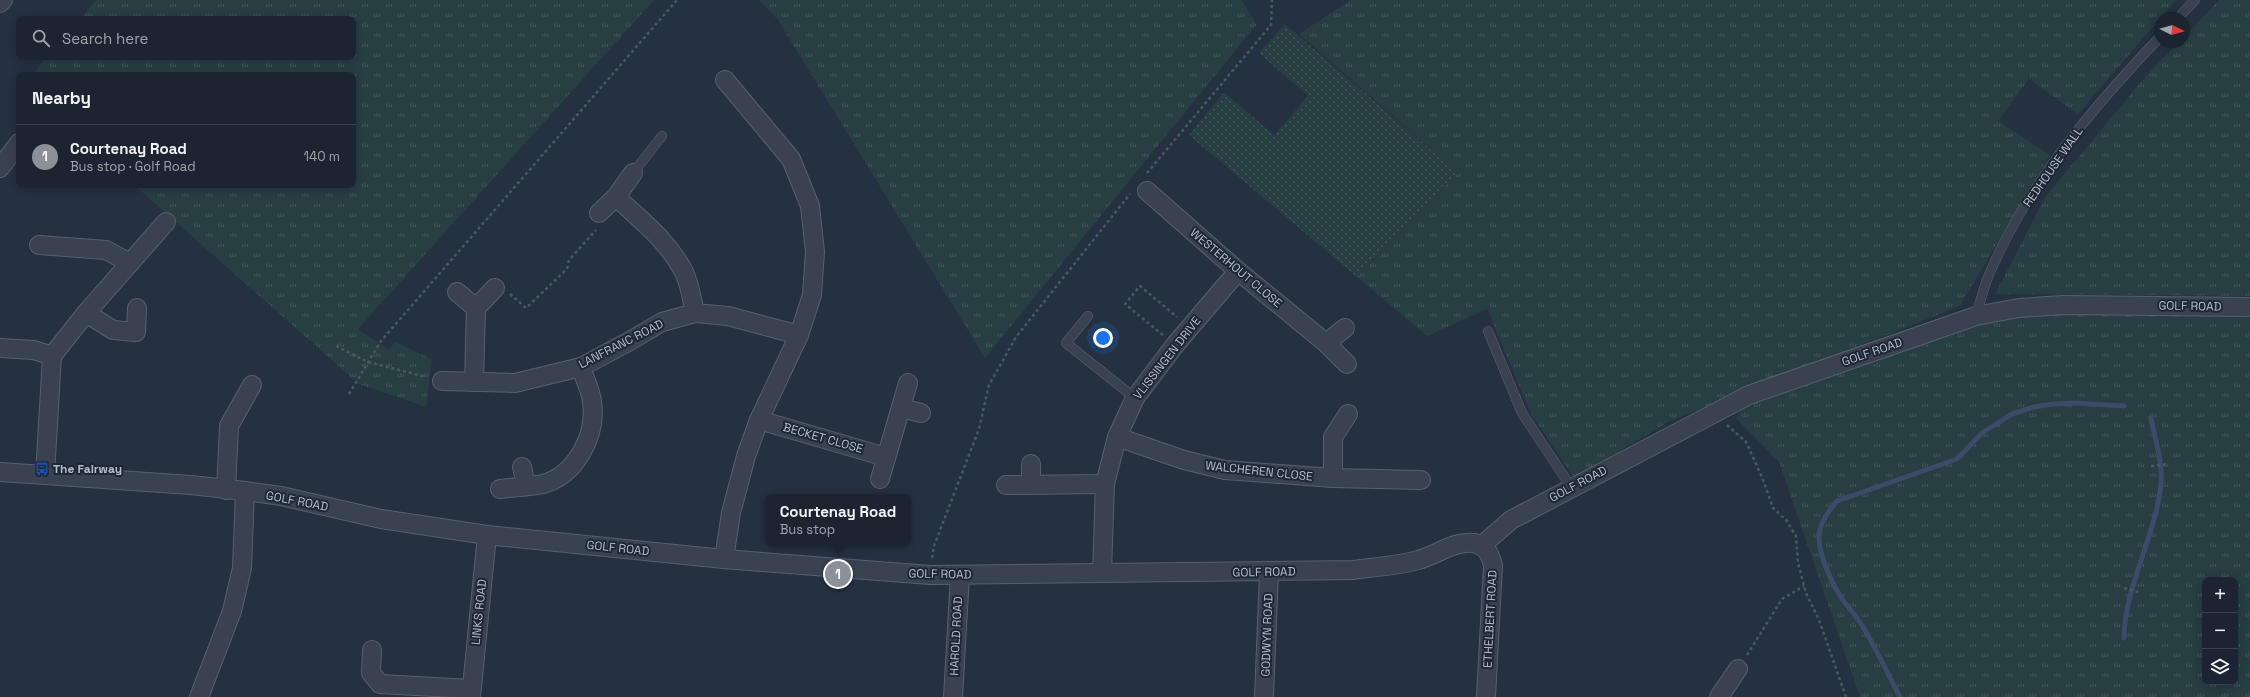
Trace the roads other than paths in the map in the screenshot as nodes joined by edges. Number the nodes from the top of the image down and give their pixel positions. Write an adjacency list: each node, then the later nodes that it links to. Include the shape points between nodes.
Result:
1 (3, 0): 3 (street)
2 (2195, 0): 4 (lane)
3 (0, 3)
4 (2184, 12)
5 (2154, 43): 26 (lane, REDHOUSE WALL, via 2107,92 2038,185 1990,270)
6 (725, 80): 29 (street, via 791,159 810,206 815,252 812,295)
7 (662, 136): 10 (lane)
8 (16, 147): 9 (street)
9 (0, 168)
10 (633, 173): 12 (street)
11 (1142, 185): 17 (street, WESTERHOUT CLOSE)
12 (616, 197): 13 (street); 24 (street, via 670,250 684,273)
13 (599, 213)
14 (166, 222): 16 (street)
15 (40, 245): 16 (street, via 106,250)
16 (130, 263): 23 (street)
17 (1238, 271): 30 (street, WESTERHOUT CLOSE); 39 (street, VLISSINGEN DRIVE)
18 (495, 288): 22 (street)
19 (457, 292): 22 (street)
20 (2250, 307): 26 (street, GOLF ROAD, via 2063,305 2019,308)
21 (137, 308): 23 (street, via 136,332 113,330)
22 (476, 308): 36 (street)
23 (86, 313): 32 (street)
24 (694, 313): 29 (street, LANFRANC ROAD, via 728,316); 34 (street, LANFRANC ROAD, via 662,322)
25 (1088, 316): 39 (lane, via 1066,343)
26 (1976, 316): 57 (street, GOLF ROAD, via 1749,396)
27 (1345, 328): 30 (street)
28 (1488, 331): 57 (lane, via 1522,413)
29 (799, 335): 43 (street)
30 (1326, 343): 33 (street, WESTERHOUT CLOSE)
31 (0, 348): 32 (street, via 34,350)
32 (52, 356): 49 (street)
33 (1347, 364)
34 (581, 367): 36 (street, LANFRANC ROAD, via 515,383); 55 (street, via 592,402 590,433 582,452 563,474 544,484)
35 (442, 381): 36 (street, LANFRANC ROAD)
36 (474, 382)
37 (908, 383): 40 (street)
38 (252, 385): 59 (street, via 229,426)
39 (1135, 398): 44 (street, VLISSINGEN DRIVE)
40 (901, 408): 41 (street); 45 (street)
41 (921, 413)
42 (1348, 414): 50 (street, via 1334,437)
43 (759, 420): 45 (street, BECKET CLOSE); 63 (street, via 746,456 731,513)
44 (1117, 437): 50 (street, WALCHEREN CLOSE, via 1212,467); 53 (street, VLISSINGEN DRIVE)
45 (886, 456): 51 (street)
46 (1031, 464): 54 (street)
47 (522, 467): 55 (street)
48 (0, 472): 49 (street, GOLF ROAD)
49 (45, 475): 59 (street, GOLF ROAD, via 191,485)
50 (1333, 478): 52 (street, WALCHEREN CLOSE)
51 (880, 479)
52 (1422, 480)
53 (1105, 484): 54 (street); 65 (street, VLISSINGEN DRIVE)
54 (1031, 485): 56 (street)
55 (526, 486): 58 (street)
56 (1006, 486)
57 (1571, 488): 62 (street, GOLF ROAD, via 1511,520)
58 (500, 489)
59 (226, 490): 60 (street, GOLF ROAD)
60 (245, 491): 61 (street, GOLF ROAD, via 396,521); 70 (street, via 242,568 239,582 232,611)
61 (487, 535): 63 (street, GOLF ROAD); 69 (street, LINKS ROAD)
62 (1481, 546): 64 (street, GOLF ROAD, via 1473,543 1457,545 1418,560 1353,570); 73 (street, ETHELBERT ROAD, via 1490,553 1493,565)
63 (724, 559): 66 (street, GOLF ROAD, via 930,575)
64 (1269, 572): 65 (street, GOLF ROAD); 72 (street, GODWYN ROAD)
65 (1102, 573): 66 (street, GOLF ROAD)
66 (960, 575): 71 (street, HAROLD ROAD)
67 (372, 650): 69 (street, LINKS ROAD, via 371,673 380,684)
68 (1738, 669): 74 (street)
69 (471, 693)
70 (199, 697)
71 (953, 697)
72 (1264, 697)
73 (1486, 697)
74 (1719, 697)

